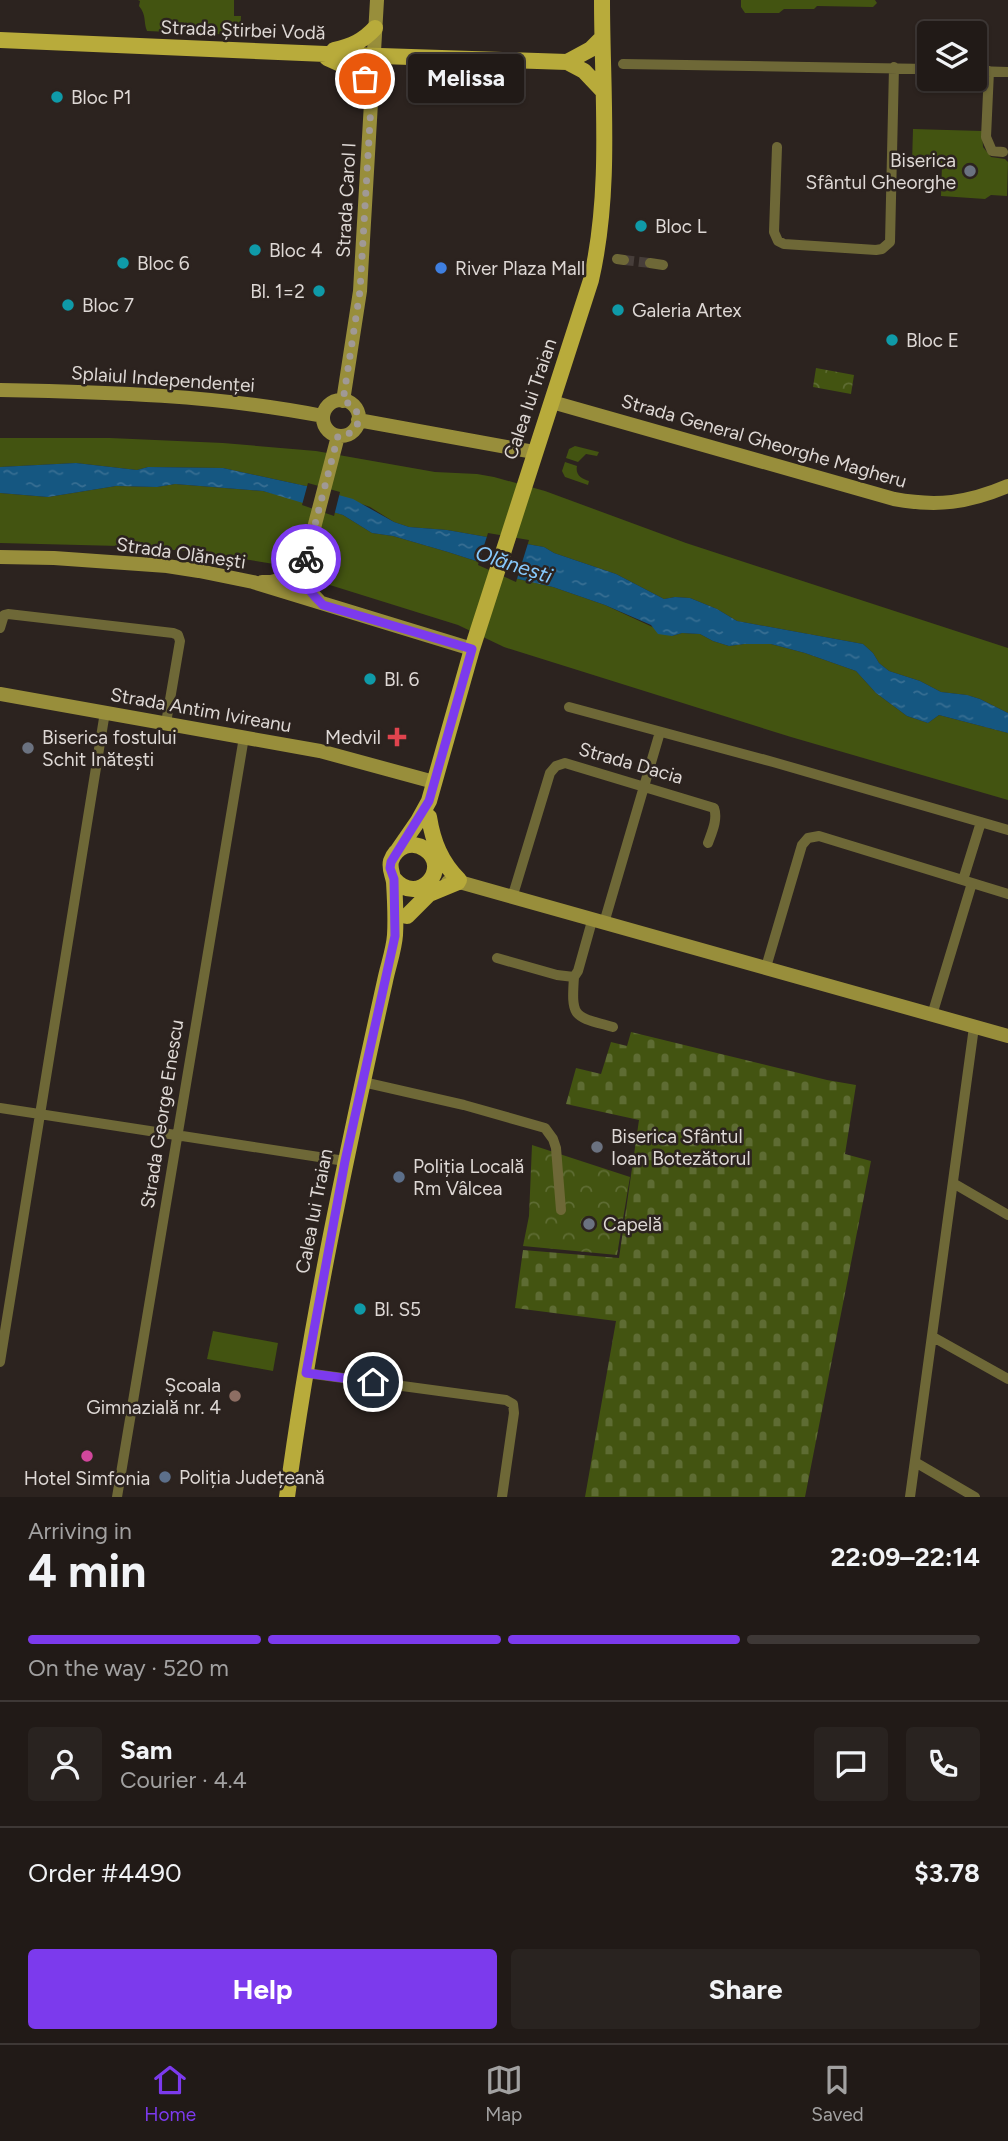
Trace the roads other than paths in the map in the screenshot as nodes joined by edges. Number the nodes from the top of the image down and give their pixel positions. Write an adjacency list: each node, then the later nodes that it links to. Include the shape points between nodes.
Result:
1 (377, 0): 3 (street, Strada Carol I)
2 (602, 0): 4 (main road, Calea lui Traian)
3 (375, 28): 6 (main road, via 355,44); 7 (street, Strada Carol I)
4 (602, 38): 8 (main road); 15 (main road, Calea lui Traian)
5 (0, 40): 6 (main road, Strada Știrbei Vodă)
6 (315, 54): 7 (main road, Strada Știrbei Vodă); 14 (main road, via 356,71)
7 (373, 56): 8 (main road, Strada Știrbei Vodă); 14 (street, Strada Carol I)
8 (567, 62): 15 (main road, via 584,71)
9 (623, 64): 10 (street)
10 (894, 68): 11 (street); 16 (street, via 890,242 882,249 778,241 774,232)
11 (917, 69)
12 (989, 71): 13 (street); 17 (street, via 986,137 992,151)
13 (1008, 72)
14 (372, 88): 21 (street, Strada Carol I, via 360,291)
15 (602, 90): 22 (main road, Calea lui Traian, via 603,204 598,246 592,280)
16 (777, 146)
17 (1003, 152)
18 (649, 263): 19 (street)
19 (663, 265)
20 (0, 390): 23 (street, Splaiul Independenței, via 165,396)
21 (343, 401): 23 (street, via 328,406); 24 (street, via 353,405)
22 (551, 402): 26 (main road, Calea lui Traian); 27 (street, Strada General Gheorghe Magheru, via 911,503 956,503)
23 (323, 416): 25 (street, via 325,427)
24 (358, 419): 25 (street, via 354,430); 26 (street)
25 (338, 436): 29 (street)
26 (534, 452): 33 (main road, Calea lui Traian)
27 (1008, 486)
28 (0, 557): 30 (street, Strada Olănești, via 167,566)
29 (302, 575): 30 (street); 31 (street)
30 (253, 582): 31 (street, Strada Olănești)
31 (323, 605): 33 (street, Strada Olănești)
32 (0, 628): 37 (street, via 8,614 178,635)
33 (472, 649): 40 (main road, Calea lui Traian)
34 (0, 694): 36 (street, Strada Antim Ivireanu)
35 (569, 707): 38 (street)
36 (105, 712): 37 (street, Strada Antim Ivireanu); 66 (street)
37 (166, 723): 39 (street, Strada Antim Ivireanu)
38 (660, 732): 41 (street); 43 (street)
39 (244, 737): 40 (street, Strada Antim Ivireanu, via 342,756); 67 (street, Strada George Enescu)
40 (434, 782): 42 (main road, Calea lui Traian)
41 (645, 786): 45 (street, Strada Dacia, via 714,808); 53 (street, Strada Dacia, via 565,763 556,766); 55 (street)
42 (429, 809): 46 (main road, Calea lui Traian); 47 (main road, Calea lui Traian); 50 (main road, via 439,855)
43 (981, 822): 44 (street); 49 (street)
44 (1008, 830)
45 (708, 843)
46 (398, 850): 47 (main road, via 416,845); 48 (main road, via 390,868)
47 (433, 858): 50 (street); 51 (main road, via 435,869)
48 (394, 879): 51 (main road, via 410,890); 56 (main road, Calea lui Traian)
49 (968, 881): 52 (street); 58 (street, via 819,836 808,838 802,845); 60 (street)
50 (460, 882): 51 (street); 53 (street); 54 (main road, via 429,894)
51 (426, 885): 54 (main road, Calea lui Traian)
52 (1008, 894)
53 (512, 898): 55 (street)
54 (407, 916): 56 (main road, Calea lui Traian)
55 (598, 922): 58 (street); 59 (street)
56 (395, 936): 64 (main road, Calea lui Traian)
57 (497, 958): 59 (street)
58 (766, 967): 60 (street)
59 (574, 977): 61 (street, via 576,1015)
60 (932, 1015): 62 (street)
61 (612, 1027)
62 (974, 1027): 63 (street); 69 (street)
63 (1008, 1036)
64 (363, 1082): 68 (main road, Calea lui Traian); 70 (street, via 545,1128 556,1148)
65 (0, 1108): 66 (street)
66 (39, 1114): 67 (street); 73 (street)
67 (176, 1136): 68 (street); 77 (street, Strada George Enescu)
68 (345, 1161): 74 (main road, Calea lui Traian)
69 (953, 1183): 71 (street); 72 (street)
70 (561, 1210)
71 (1008, 1214)
72 (933, 1336): 75 (street); 76 (street)
73 (0, 1362)
74 (306, 1373): 78 (main road, Calea lui Traian); 79 (street, via 513,1404)
75 (1008, 1379)
76 (915, 1462): 80 (street); 81 (street)
77 (117, 1497)
78 (287, 1497)
79 (502, 1497)
80 (910, 1497)
81 (975, 1497)

